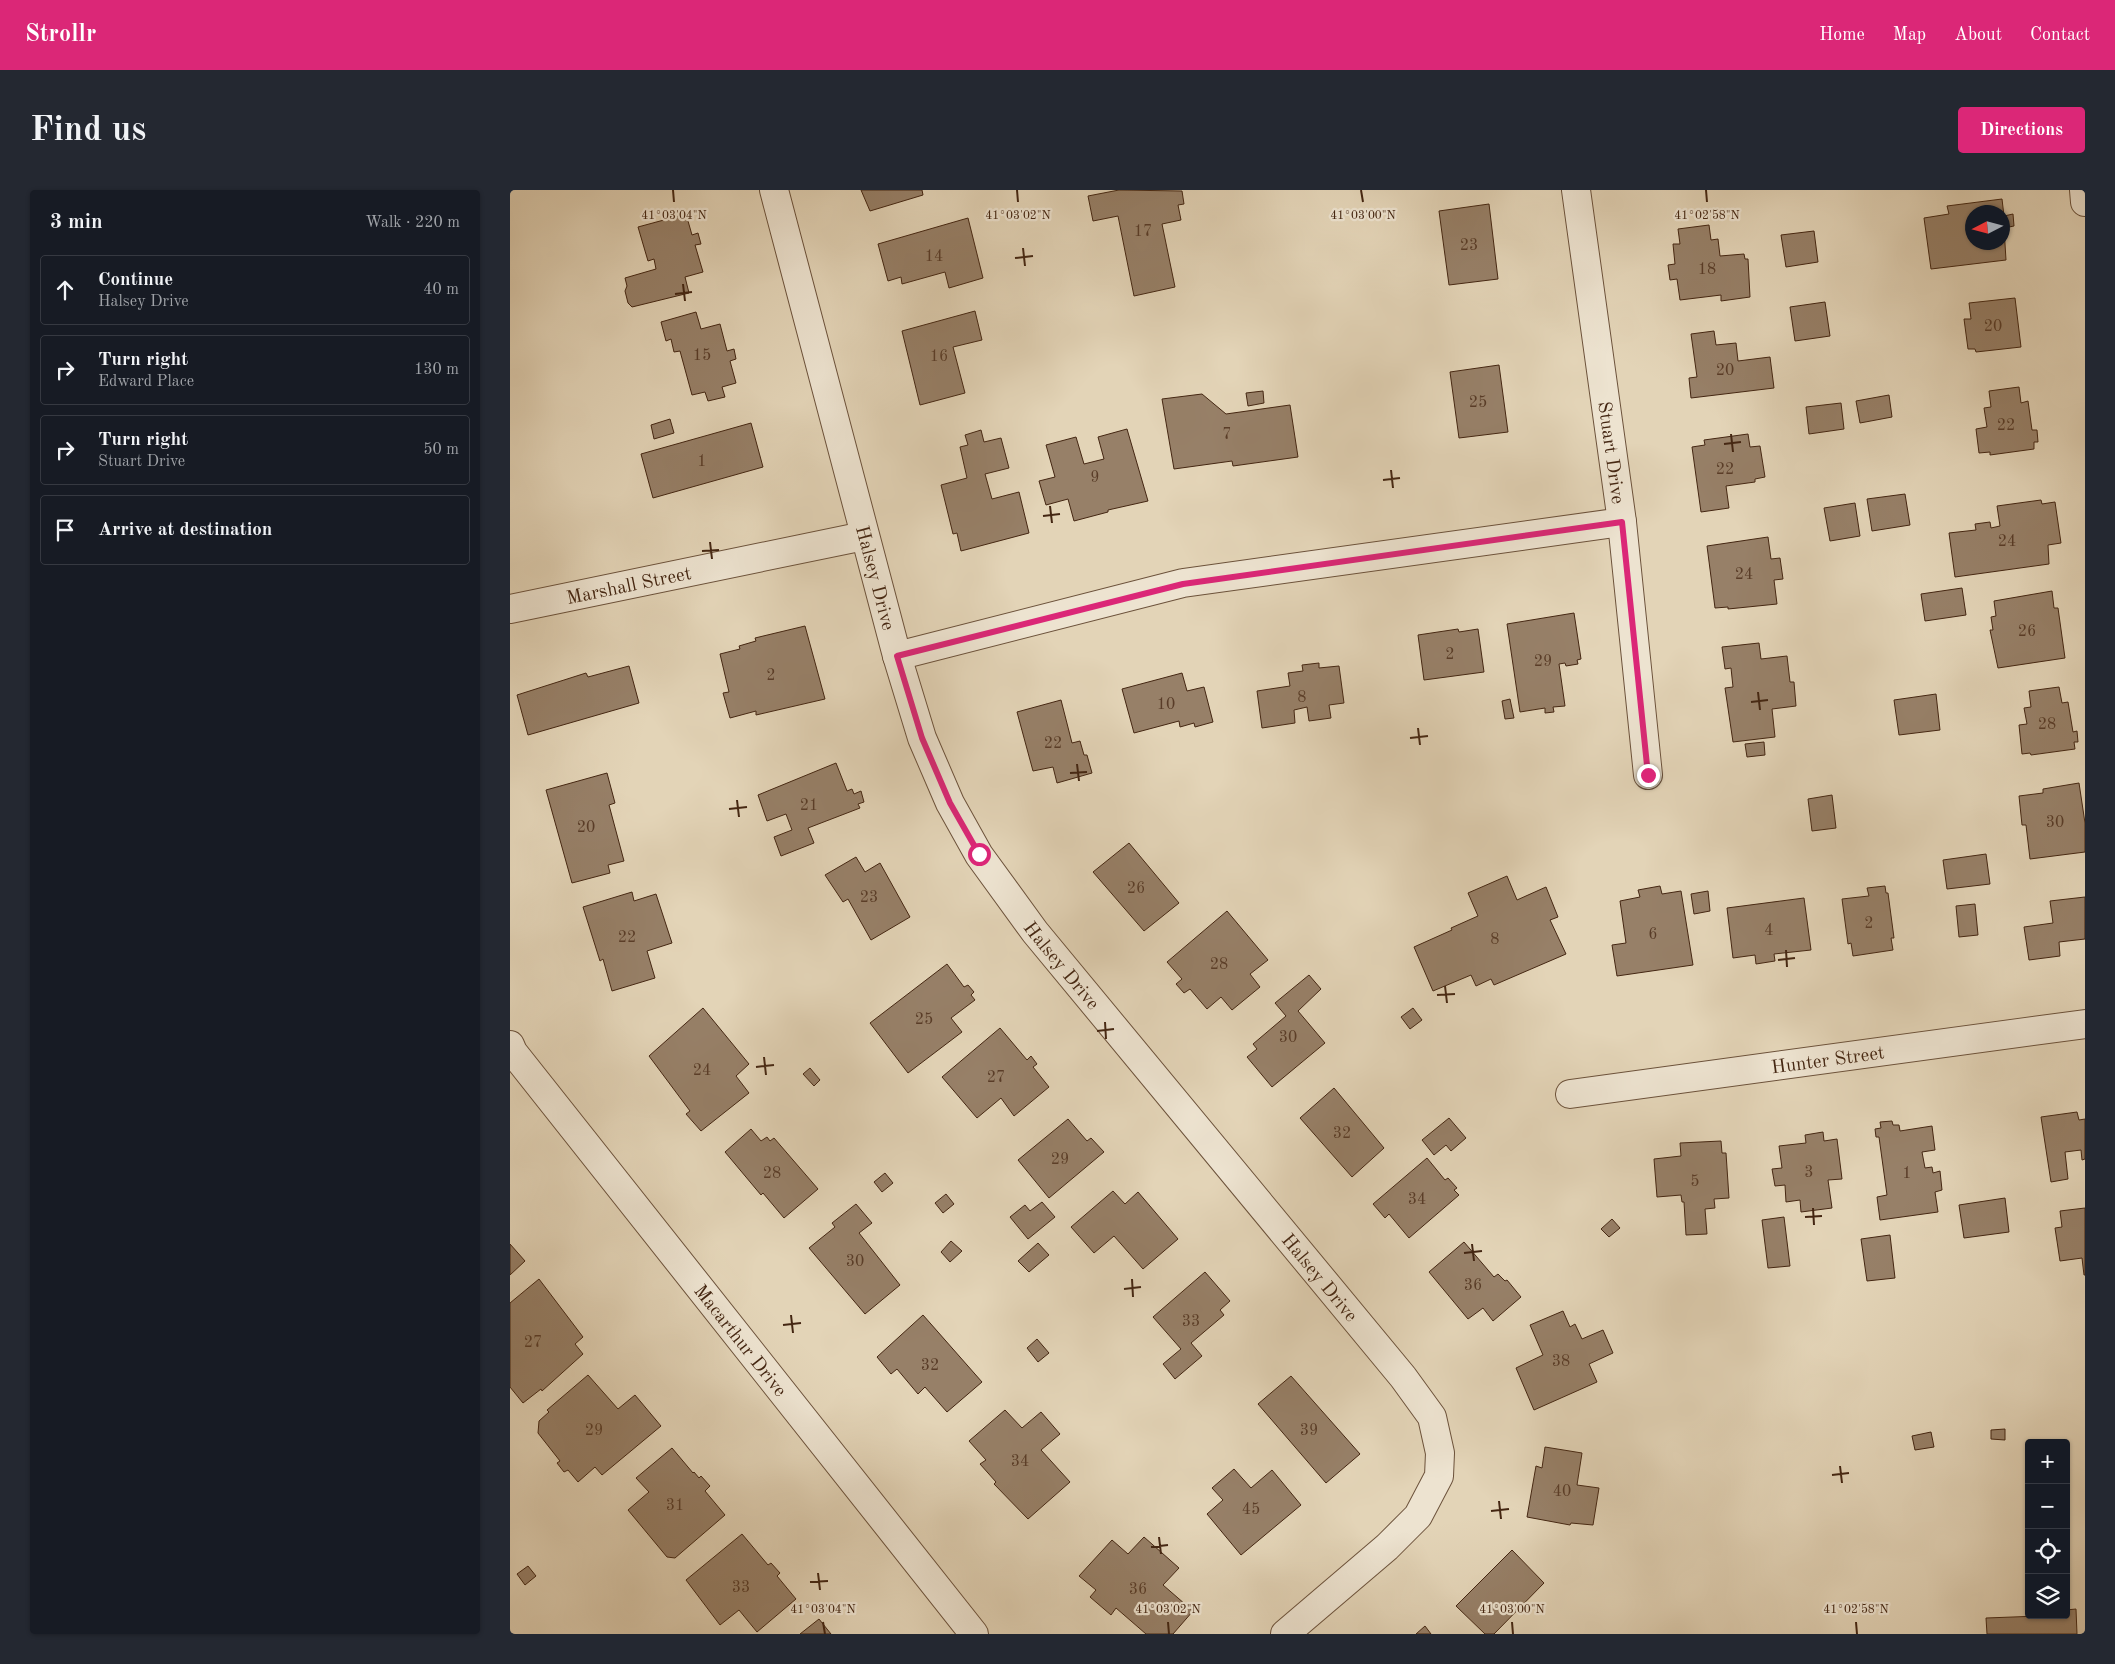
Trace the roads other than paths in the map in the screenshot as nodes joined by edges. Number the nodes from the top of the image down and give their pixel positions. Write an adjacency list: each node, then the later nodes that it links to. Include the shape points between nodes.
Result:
1 (774, 190): 6 (street, Halsey Drive)
2 (1576, 190): 5 (street, Stuart Drive)
3 (2084, 190): 4 (street)
4 (2085, 202)
5 (1622, 522): 8 (street, via 1183,584); 9 (street, Stuart Drive)
6 (864, 536): 7 (street, Marshall Street); 8 (street, Halsey Drive)
7 (510, 609)
8 (897, 656): 14 (street, Halsey Drive, via 922,738 950,803 979,854 1035,932 1432,1417 1440,1452 1440,1476 1418,1516 1388,1547)
9 (1648, 775)
10 (2085, 1024): 12 (street, Hunter Street)
11 (510, 1045): 13 (street, Macarthur Drive)
12 (1570, 1094)
13 (974, 1634)
14 (1284, 1634)

